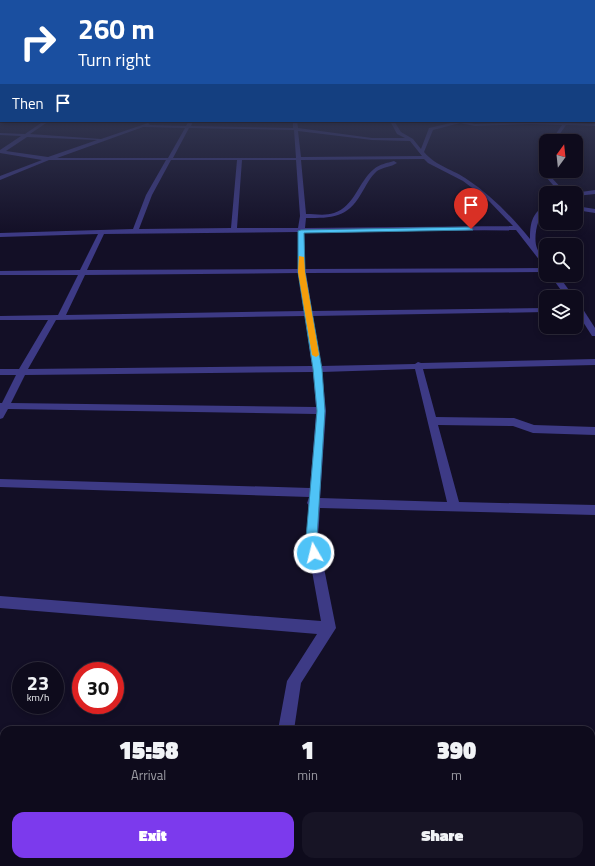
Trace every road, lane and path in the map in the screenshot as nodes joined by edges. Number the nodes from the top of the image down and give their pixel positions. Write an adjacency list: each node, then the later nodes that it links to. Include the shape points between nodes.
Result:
1 (10, 153): 7 (street)
2 (65, 153): 7 (street)
3 (172, 153): 8 (street)
4 (297, 153): 10 (street)
5 (423, 153): 6 (street)
6 (427, 158): 10 (street); 21 (street, via 378,166 344,210 332,215); 22 (street, via 436,166 465,180 490,199)
7 (48, 159): 8 (street); 12 (street)
8 (169, 159): 9 (street); 26 (street, via 149,195)
9 (240, 159): 10 (street); 23 (street)
10 (298, 159): 21 (street)
11 (0, 171): 12 (street)
12 (15, 172): 13 (street)
13 (0, 178)
14 (550, 178): 15 (street)
15 (557, 186)
16 (595, 192): 17 (street)
17 (583, 193)
18 (583, 209): 20 (street)
19 (539, 211): 28 (street, via 535,217)
20 (595, 211)
21 (302, 216): 24 (street)
22 (518, 228): 24 (street); 28 (street)
23 (234, 231): 24 (street); 26 (street)
24 (301, 231): 32 (street)
25 (102, 232): 26 (street); 27 (street); 31 (street)
26 (135, 232)
27 (0, 235)
28 (533, 247): 29 (street)
29 (539, 255)
30 (539, 270): 32 (street)
31 (83, 272): 32 (street); 33 (street); 36 (street)
32 (302, 272): 35 (street)
33 (0, 273)
34 (539, 310): 35 (street)
35 (309, 313): 36 (street); 42 (street)
36 (56, 317): 38 (street); 44 (street)
37 (583, 317): 39 (street)
38 (0, 318)
39 (595, 334)
40 (595, 362): 41 (street)
41 (418, 365): 42 (street); 48 (street)
42 (318, 369): 44 (street); 46 (street)
43 (0, 372): 44 (street)
44 (22, 372): 45 (street)
45 (2, 406): 46 (street); 47 (street)
46 (321, 411): 51 (street)
47 (0, 416)
48 (433, 421): 49 (street, via 503,422 525,425 533,429); 52 (street)
49 (595, 431)
50 (0, 483): 51 (street)
51 (314, 498): 52 (street); 55 (street, via 312,538)
52 (454, 506): 53 (street)
53 (595, 510)
54 (0, 602): 55 (street)
55 (329, 628): 56 (street, via 294,680)
56 (287, 726)

